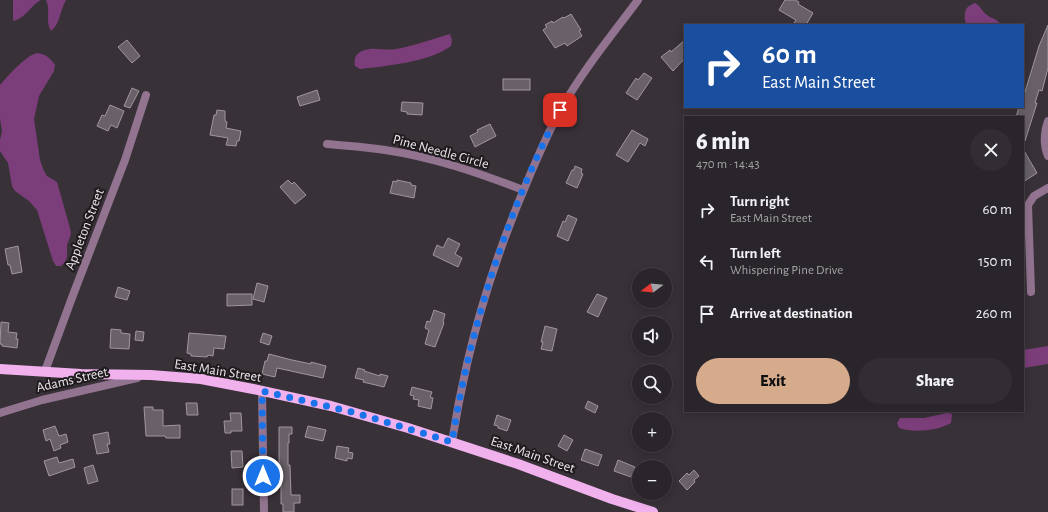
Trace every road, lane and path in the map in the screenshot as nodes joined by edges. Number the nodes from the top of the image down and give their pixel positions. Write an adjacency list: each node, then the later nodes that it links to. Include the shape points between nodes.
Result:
1 (638, 0): 7 (street, via 567,100)
2 (146, 95): 10 (street, Appleton Street, via 129,149)
3 (1048, 121): 5 (street, via 1044,138)
4 (327, 144): 7 (street, Pine Needle Circle, via 419,156)
5 (1048, 156)
6 (1048, 188): 8 (street, via 1034,196 1028,205)
7 (523, 190): 14 (street, via 480,313)
8 (1031, 292)
9 (0, 369): 10 (main road, East Main Street)
10 (45, 371): 11 (main road, East Main Street)
11 (151, 375): 12 (main road, East Main Street, via 201,379); 13 (street, Adams Street, via 25,404)
12 (262, 391): 14 (main road, East Main Street, via 356,413); 15 (street)
13 (0, 413)
14 (452, 442): 16 (main road, East Main Street)
15 (264, 512)
16 (653, 512)

